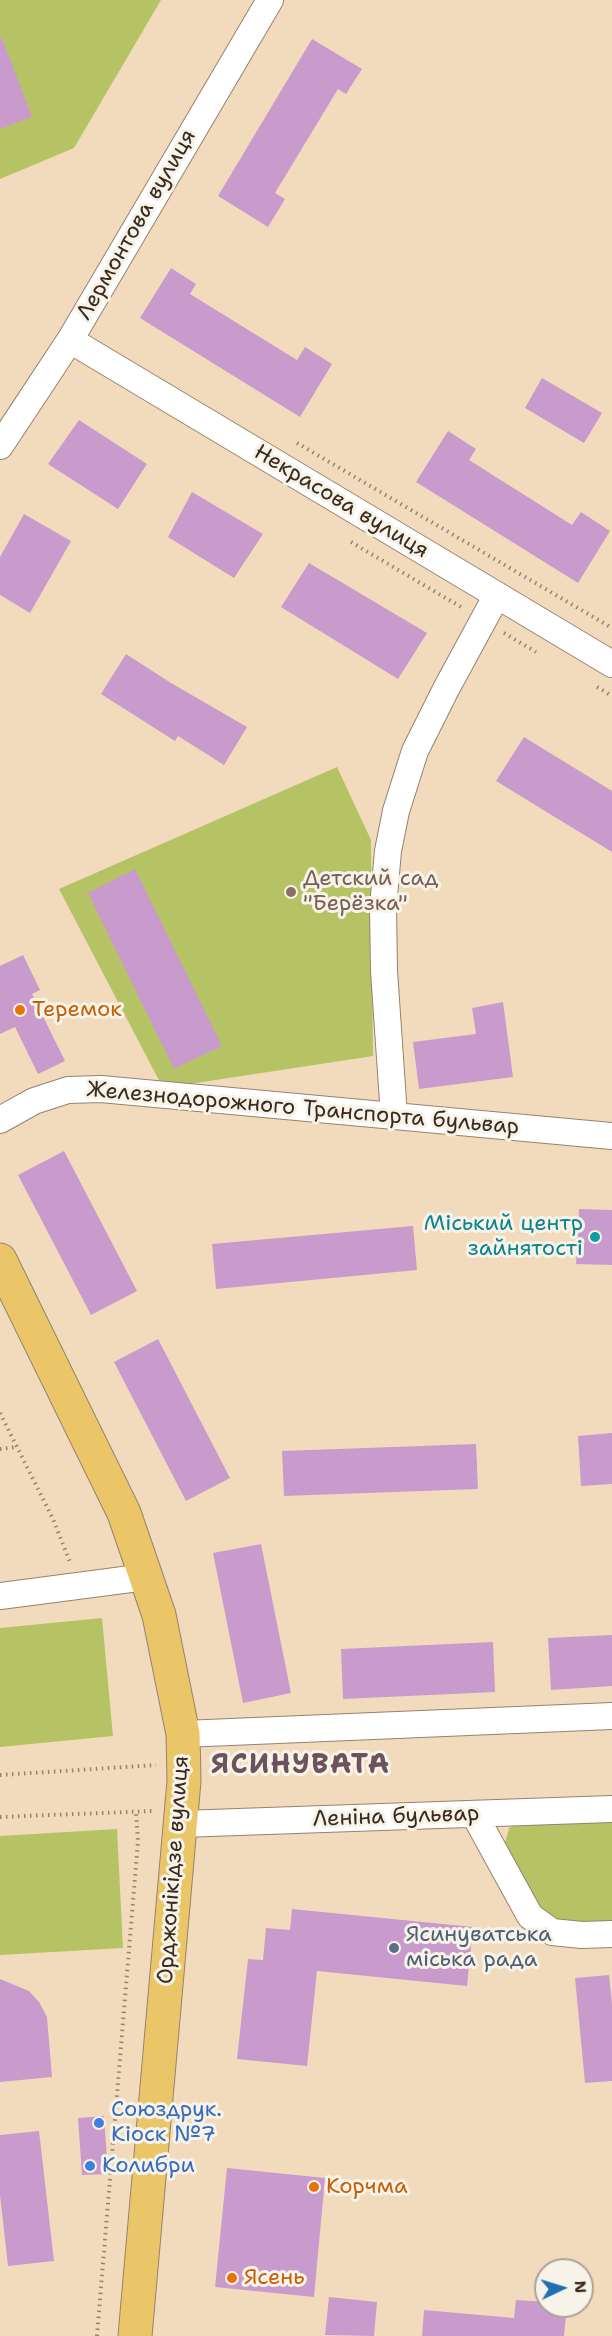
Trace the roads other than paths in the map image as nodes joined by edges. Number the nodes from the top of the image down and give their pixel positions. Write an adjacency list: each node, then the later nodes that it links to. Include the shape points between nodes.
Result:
1 (270, 0): 2 (street, Лермонтова вулиця)
2 (70, 339): 3 (street, Лермонтова вулиця); 4 (street, Некрасова вулиця)
3 (0, 446)
4 (497, 595): 5 (street, Некрасова вулиця); 6 (street, via 415,751 388,850 383,907 384,971)
5 (612, 664)
6 (394, 1116): 7 (street, Железнодорожного Транспорта бульвар, via 101,1089 68,1090 34,1101); 8 (street, Железнодорожного Транспорта бульвар)
7 (0, 1120)
8 (612, 1136)
9 (0, 1260): 10 (main road, Орджонікідзе вулиця, via 123,1513)
10 (146, 1578): 11 (street); 13 (main road, Орджонікідзе вулиця, via 159,1615)
11 (0, 1596)
12 (612, 1716): 13 (street)
13 (183, 1748): 16 (main road, Орджонікідзе вулиця)
14 (612, 1809): 15 (street, Леніна бульвар)
15 (474, 1814): 16 (street, Леніна бульвар); 17 (street, via 530,1916 552,1932)
16 (182, 1817): 18 (main road, Орджонікідзе вулиця)
17 (612, 1934)
18 (135, 2336)

